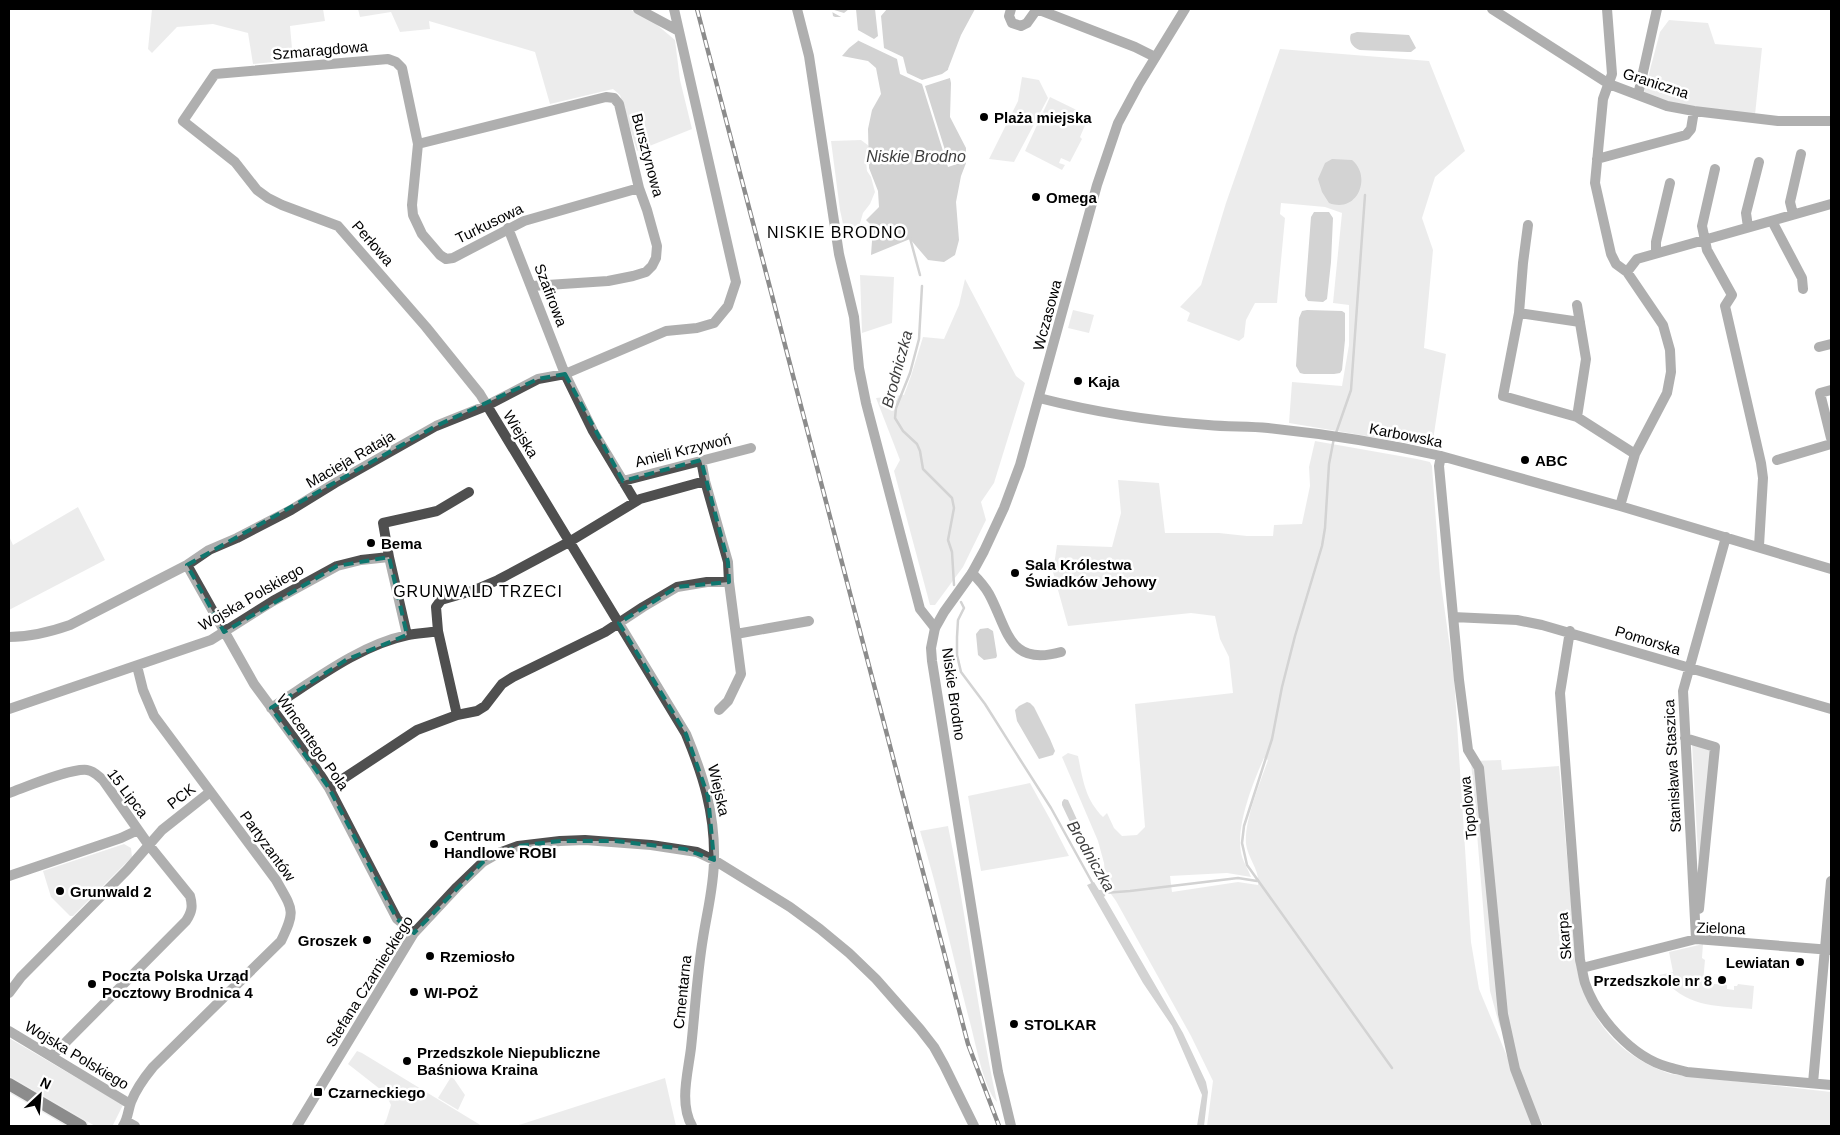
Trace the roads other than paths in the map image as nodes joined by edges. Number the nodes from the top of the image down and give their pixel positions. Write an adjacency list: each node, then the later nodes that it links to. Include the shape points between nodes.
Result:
1 (638, 9): 10 (street)
2 (674, 9): 10 (street)
3 (797, 9): 68 (street, Niskie Brodno, via 809,56 839,254 854,317 866,402 920,609)
4 (1011, 9): 5 (street, via 1008,16 1012,23 1021,26)
5 (1037, 9): 11 (street)
6 (1185, 9): 11 (street, Wczasowa)
7 (1492, 9): 12 (street, Graniczna)
8 (1607, 9): 12 (street, via 1612,74)
9 (1658, 9): 13 (street)
10 (678, 31): 40 (street, Macieja Rataja, via 736,282 728,306 714,322 697,328 666,331)
11 (1155, 57): 42 (street, Wczasowa, via 1118,123 1107,153)
12 (1609, 84): 13 (street, Graniczna); 19 (street, via 1604,99)
13 (1638, 95): 14 (street, Graniczna, via 1667,106)
14 (1694, 111): 16 (street, Graniczna, via 1778,121); 19 (street, via 1691,129 1686,135)
15 (183, 121): 17 (street, Szmaragdowa, via 215,74 388,59 402,68); 43 (street, Perłowa, via 235,162 257,190 268,198 338,226 426,327)
16 (1831, 121)
17 (418, 144): 23 (street, Bursztynowa, via 606,97 614,98 619,104); 29 (street, Turkusowa, via 413,215 422,234 440,256 453,258)
18 (1802, 154): 25 (street, via 1790,202)
19 (1597, 159): 32 (street, via 1595,183 1611,254 1616,264)
20 (1759, 162): 28 (street, via 1746,213)
21 (1715, 169): 30 (street, via 1702,226)
22 (1670, 182): 31 (street)
23 (639, 188): 29 (street, Turkusowa); 33 (street, Bursztynowa, via 657,246 656,258 646,272 608,281)
24 (1831, 204): 25 (street)
25 (1793, 214): 26 (street)
26 (1772, 221): 28 (street); 34 (street, via 1802,278)
27 (1528, 225): 36 (street)
28 (1748, 227): 30 (street)
29 (508, 228): 33 (street, Szafirowa)
30 (1704, 239): 31 (street); 59 (street, via 1732,295 1725,306 1763,478)
31 (1656, 253): 32 (street, via 1638,259)
32 (1627, 272): 48 (street, via 1663,325 1670,350 1671,372 1667,393)
33 (532, 286): 40 (street, Szafirowa)
34 (1803, 289)
35 (1577, 305): 37 (street)
36 (1519, 313): 37 (street); 44 (street, via 1503,396)
37 (1580, 322): 44 (street, via 1586,359)
38 (1831, 344): 39 (street)
39 (1819, 347)
40 (565, 374): 43 (street, Macieja Rataja, via 538,379); 53 (street, Anieli Krzywoń)
41 (1831, 390): 45 (street, via 1820,393)
42 (1039, 398): 49 (street, Karbowska, via 1138,417 1326,435); 63 (street, Wczasowa, via 1011,490)
43 (486, 406): 58 (street, Wiejska); 61 (street, Macieja Rataja, via 436,426)
44 (1577, 417): 48 (street)
45 (1831, 438)
46 (1831, 444): 51 (street)
47 (751, 448): 50 (street, Anieli Krzywoń)
48 (1636, 454): 56 (street)
49 (1441, 456): 56 (street, Karbowska); 65 (street, Topolowa, via 1439,466)
50 (701, 460): 52 (street); 53 (street, Anieli Krzywoń)
51 (1777, 460)
52 (705, 480): 55 (street); 64 (street, via 727,556)
53 (623, 481): 55 (street, Anieli Krzywoń)
54 (469, 492): 60 (street, via 437,511 383,523)
55 (635, 501): 58 (street)
56 (1620, 506): 57 (street, Karbowska)
57 (1726, 537): 59 (street, Karbowska); 77 (street, Stanisława Staszica)
58 (569, 542): 67 (street, Wiejska); 69 (street, via 498,580 441,600 436,607)
59 (1759, 546): 62 (street, Karbowska)
60 (389, 557): 70 (street, Wojska Polskiego, via 337,566); 73 (street)
61 (186, 565): 70 (street, Wincentego Pola); 74 (street, Macieja Rataja, via 70,625 50,632)
62 (1831, 568)
63 (972, 573): 68 (street, Wczasowa); 75 (street, via 989,594 1008,637 1022,652 1039,656)
64 (728, 582): 67 (street, via 678,587); 72 (street)
65 (1453, 618): 71 (street, Pomorska, via 1517,620); 109 (street, Topolowa, via 1468,750 1479,768 1503,1014 1515,1069)
66 (809, 621): 72 (street)
67 (619, 623): 82 (street, via 502,684 477,711); 89 (street, Wiejska, via 686,734 701,771 712,820)
68 (935, 628): 108 (street, Niskie Brodno, via 932,661 998,1072)
69 (438, 631): 73 (street); 82 (street)
70 (224, 632): 76 (street, Wojska Polskiego, via 211,640); 78 (street, Wincentego Pola)
71 (1570, 632): 77 (street, Pomorska); 95 (street, Skarpa, via 1560,692)
72 (736, 634): 81 (street, via 741,674 728,701)
73 (407, 635): 78 (street, via 346,660)
74 (9, 637)
75 (1061, 652)
76 (138, 666): 80 (street, Wojska Polskiego); 85 (street, Partyzantów, via 143,690 154,716)
77 (1688, 668): 79 (street, Pomorska); 83 (street, Stanisława Staszica, via 1683,691)
78 (271, 708): 84 (street, Wincentego Pola)
79 (1831, 708)
80 (9, 709)
81 (719, 710)
82 (457, 715): 84 (street, via 417,730)
83 (1685, 738): 93 (street, Stanisława Staszica); 93 (street, via 1716,747)
84 (328, 788): 92 (street, Wincentego Pola, via 397,919)
85 (210, 792): 88 (street, PCK); 102 (street, Partyzantów, via 276,880 290,906 290,921 280,941 153,1066)
86 (9, 793): 87 (street, 15 Lipca, via 72,772 88,770 103,780)
87 (138, 830): 88 (street, 15 Lipca); 90 (street)
88 (148, 844): 96 (street, PCK); 98 (street, 15 Lipca, via 190,896 190,915)
89 (714, 860): 92 (street, Stefana Czarnieckiego, via 685,849 615,841 560,841 518,846 483,862); 106 (street, Cmentarna, via 687,1078 685,1108); 107 (street, via 820,929 876,979 934,1047)
90 (9, 876)
91 (1831, 881): 94 (street)
92 (414, 934): 105 (street, Stefana Czarnieckiego)
93 (1696, 940): 94 (street, Zielona); 95 (street, Zielona)
94 (1828, 950): 99 (street)
95 (1582, 968): 99 (street, Skarpa, via 1586,984 1606,1022 1623,1039 1666,1067 1687,1072)
96 (9, 993)
97 (9, 1031): 98 (street, Wojska Polskiego)
98 (52, 1056): 102 (street, Wojska Polskiego)
99 (1813, 1082): 101 (street, Skarpa)
100 (9, 1084): 104 (main road)
101 (1831, 1085)
102 (130, 1104): 103 (street, Partyzantów)
103 (128, 1125)
104 (81, 1126)
105 (297, 1126)
106 (692, 1126)
107 (974, 1126)
108 (1011, 1126)
109 (1537, 1126)

